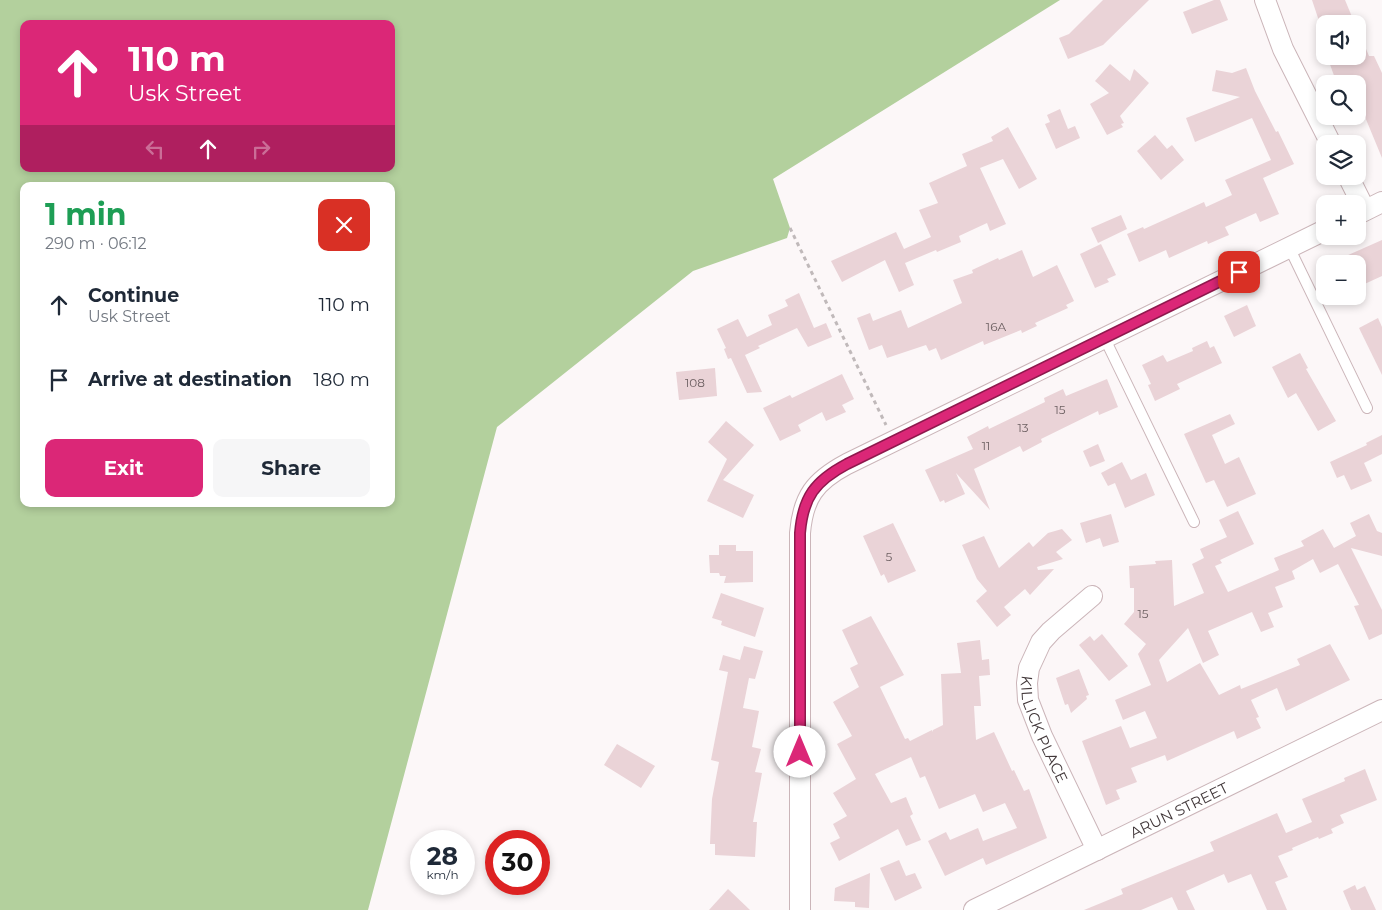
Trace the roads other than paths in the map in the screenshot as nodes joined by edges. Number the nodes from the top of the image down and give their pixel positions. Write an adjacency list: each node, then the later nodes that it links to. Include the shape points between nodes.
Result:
1 (1265, 0): 2 (street, via 1283,49)
2 (1326, 135)
3 (1353, 185): 4 (street)
4 (1368, 209)
5 (1316, 234): 6 (street)
6 (1289, 247): 7 (street); 8 (lane)
7 (1104, 337): 9 (lane); 13 (street, via 825,478 807,499 800,533)
8 (1367, 408)
9 (1194, 522)
10 (1092, 596): 12 (street, KILLICK PLACE, via 1041,642 1029,668 1027,682 1028,700 1042,736)
11 (1382, 710): 12 (street, ARUN STREET)
12 (1097, 850): 14 (street, ARUN STREET)
13 (800, 910)
14 (974, 910)

